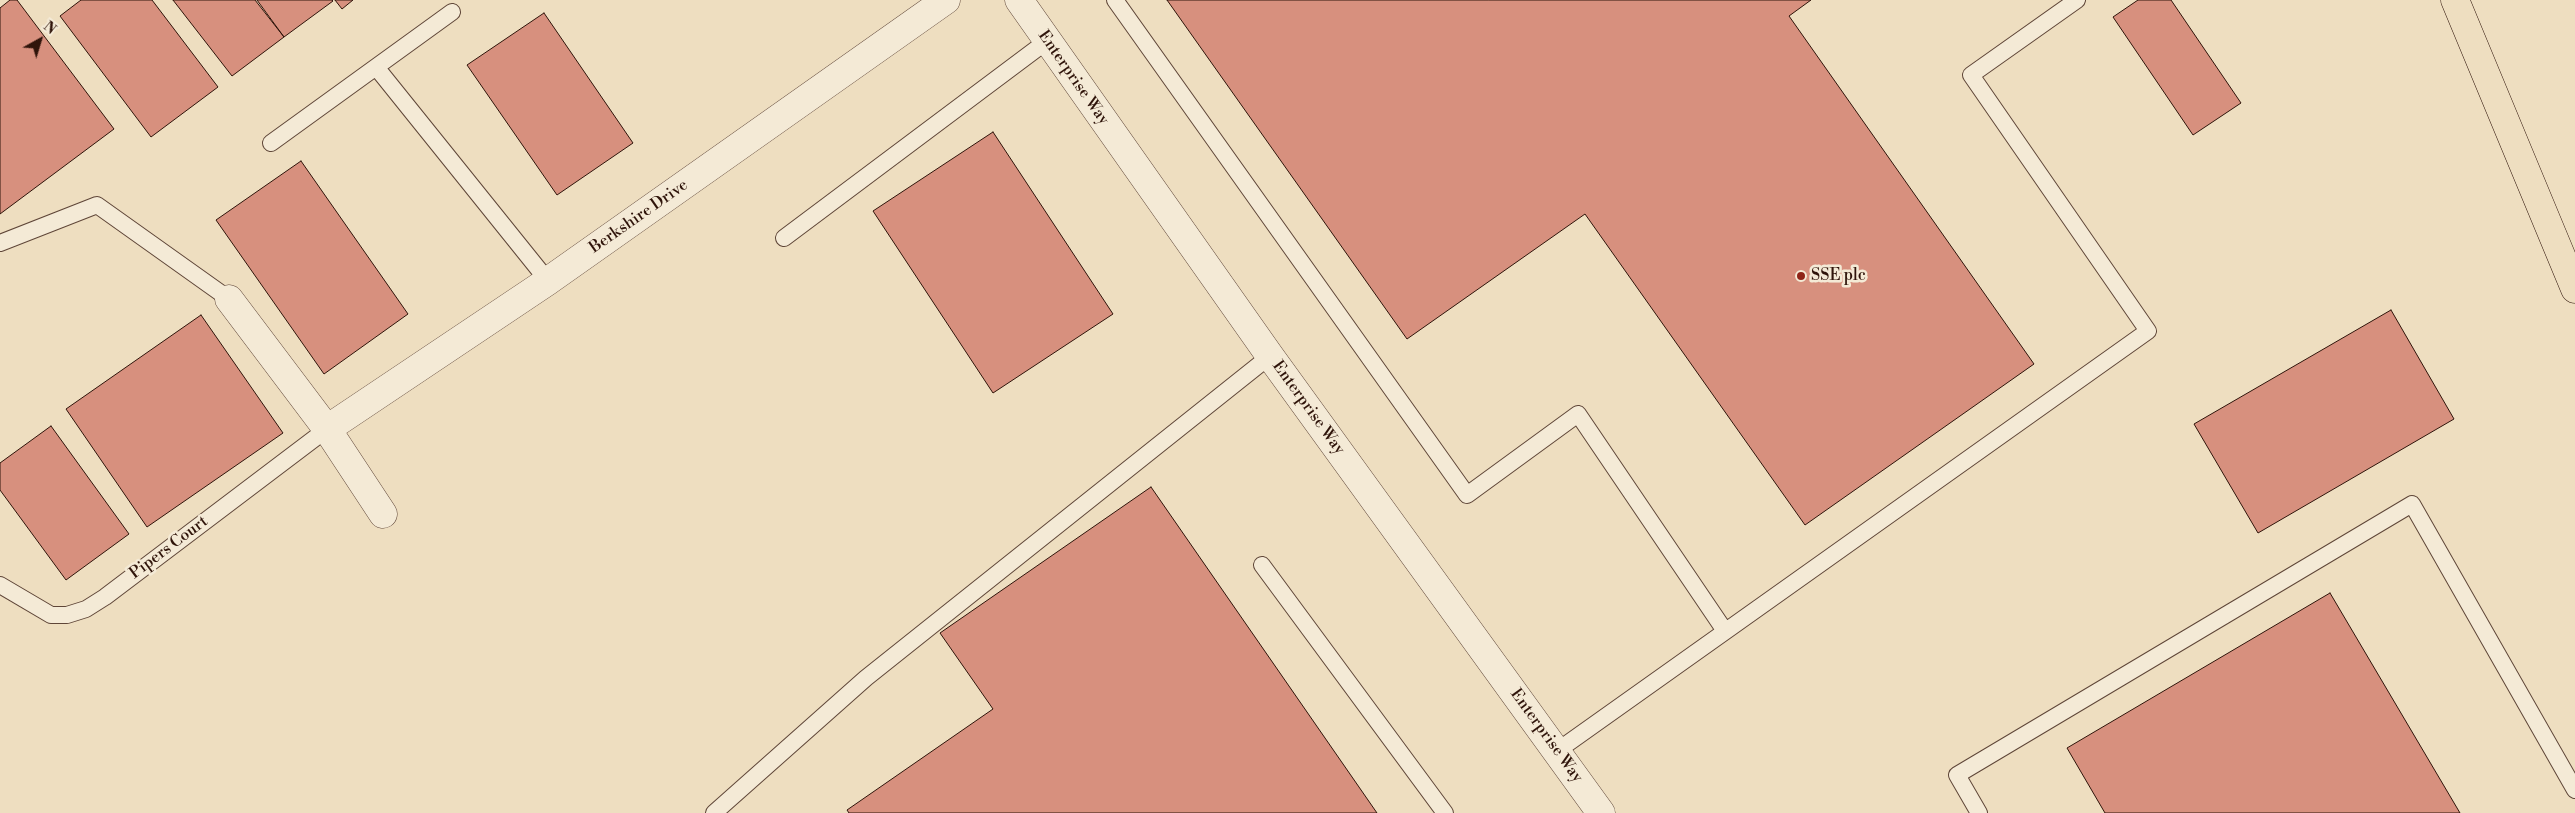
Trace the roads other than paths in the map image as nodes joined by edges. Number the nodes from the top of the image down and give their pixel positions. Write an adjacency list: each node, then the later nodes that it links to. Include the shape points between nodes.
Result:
1 (946, 0): 12 (street, Berkshire Drive)
2 (1019, 0): 7 (street, Enterprise Way)
3 (1114, 0): 20 (lane, via 1467,496 1578,414)
4 (2077, 0): 20 (lane, via 1971,75 2148,331)
5 (2455, 0): 13 (main road)
6 (452, 12): 8 (lane)
7 (1047, 41): 10 (lane); 15 (street, Enterprise Way)
8 (376, 67): 9 (lane); 12 (lane)
9 (271, 143)
10 (784, 238)
11 (0, 243): 14 (lane, via 98,205)
12 (548, 281): 16 (street, Berkshire Drive)
13 (2575, 288)
14 (229, 299): 16 (street)
15 (1270, 356): 21 (street, Enterprise Way); 23 (lane, via 866,678)
16 (327, 429): 17 (street); 19 (lane, Pipers Court, via 86,609 67,615 51,615)
17 (383, 514)
18 (1262, 565): 24 (lane)
19 (0, 585)
20 (1725, 632): 21 (lane)
21 (1558, 751): 25 (street, Enterprise Way)
22 (2575, 790): 26 (lane, via 2412,504 1957,775)
23 (714, 813)
24 (1445, 813)
25 (1601, 813)
26 (1979, 813)

